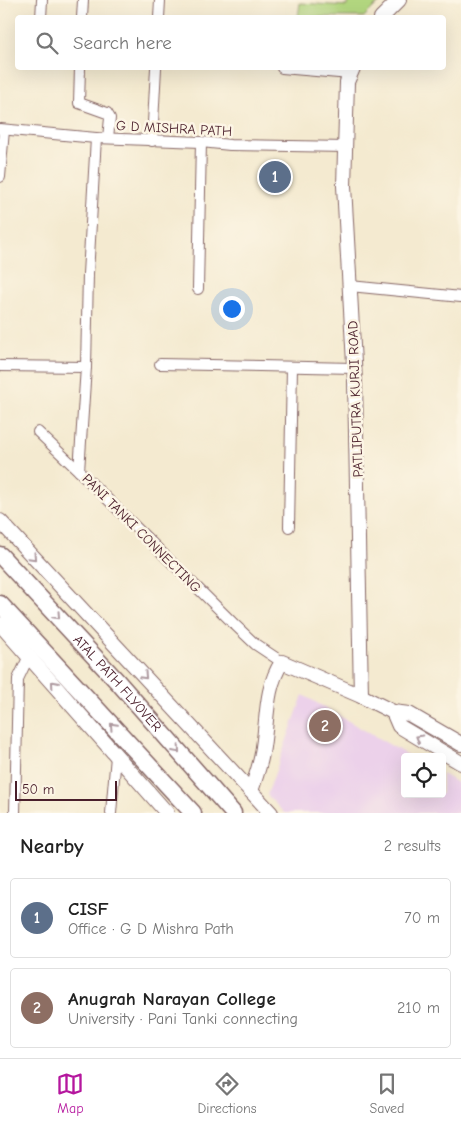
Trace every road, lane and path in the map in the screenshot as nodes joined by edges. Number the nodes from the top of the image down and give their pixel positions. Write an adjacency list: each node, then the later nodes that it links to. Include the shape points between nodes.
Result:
1 (42, 0): 5 (street)
2 (83, 0): 6 (street)
3 (160, 0): 7 (street)
4 (399, 0): 8 (street)
5 (41, 15)
6 (82, 15)
7 (159, 15)
8 (384, 15)
9 (80, 70): 15 (street, via 78,103 107,113 110,118)
10 (156, 70): 16 (street)
11 (328, 70): 12 (street)
12 (351, 71): 18 (street, PATLIPUTRA KURJI ROAD, via 347,82)
13 (2, 130): 14 (street, G D MISHRA PATH); 19 (street)
14 (96, 138): 15 (street, G D MISHRA PATH); 25 (street, PANI TANKI CONNECTING)
15 (108, 138): 16 (street, G D MISHRA PATH)
16 (152, 141): 17 (street, G D MISHRA PATH)
17 (201, 142): 18 (street, G D MISHRA PATH); 21 (street)
18 (346, 147): 20 (street, PATLIPUTRA KURJI ROAD, via 344,186)
19 (0, 177)
20 (350, 286): 22 (street); 27 (street, PATLIPUTRA KURJI ROAD)
21 (198, 289)
22 (461, 297)
23 (160, 364): 26 (street)
24 (0, 366): 25 (street)
25 (86, 367): 29 (street, PANI TANKI CONNECTING)
26 (292, 367): 27 (street); 31 (street)
27 (354, 368): 37 (street, PATLIPUTRA KURJI ROAD)
28 (38, 432): 29 (street)
29 (79, 471): 36 (street, PANI TANKI CONNECTING, via 255,644)
30 (0, 521): 42 (street, one-way to 42)
31 (289, 526)
32 (0, 554): 47 (main road, ATAL PATH FLYOVER, one-way to 47)
33 (0, 604): 46 (main road, one-way to 33)
34 (0, 624): 35 (street)
35 (29, 656): 40 (street, one-way to 35); 43 (street, via 18,679)
36 (282, 662): 37 (street, PANI TANKI CONNECTING); 42 (street, via 276,670 268,698 262,753)
37 (362, 696): 38 (street)
38 (393, 712): 39 (street, via 409,714); 41 (street, one-way to 38, via 399,726)
39 (461, 744)
40 (116, 756): 44 (street); 45 (street)
41 (461, 763)
42 (251, 791): 48 (street)
43 (15, 813)
44 (111, 813)
45 (166, 813)
46 (193, 813)
47 (233, 813)
48 (271, 813)

